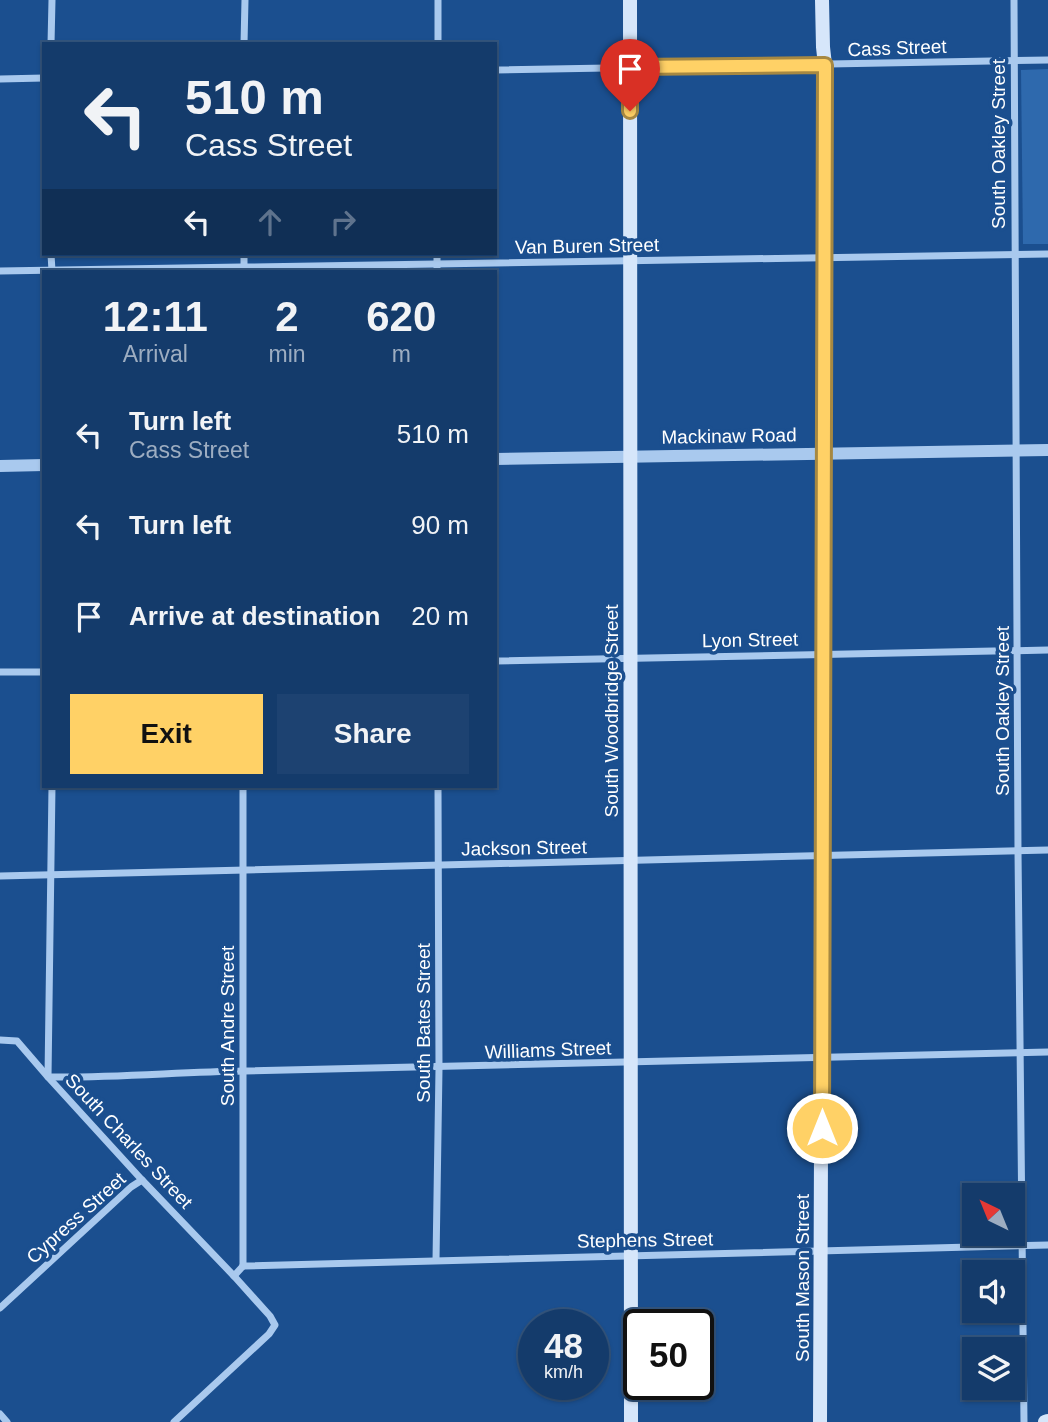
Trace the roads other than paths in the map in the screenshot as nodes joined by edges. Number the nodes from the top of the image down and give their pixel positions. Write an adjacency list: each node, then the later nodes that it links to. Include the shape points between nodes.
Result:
1 (52, 0): 7 (street)
2 (245, 0): 8 (street)
3 (438, 0): 9 (street)
4 (630, 0): 13 (main road, South Woodbridge Street)
5 (822, 0): 12 (main road, South Mason Street)
6 (1014, 0): 10 (street, South Oakley Street)
7 (51, 42)
8 (244, 42)
9 (438, 42)
10 (1014, 60): 11 (street, Cass Street); 12 (street, Cass Street); 17 (street, South Oakley Street)
11 (1048, 60)
12 (825, 65): 13 (street, Cass Street); 19 (main road, South Mason Street)
13 (630, 67): 14 (street, Cass Street); 20 (main road, South Woodbridge Street)
14 (497, 70)
15 (42, 78): 16 (street)
16 (0, 79)
17 (1014, 254): 18 (street, Van Buren Street); 19 (street, Van Buren Street); 27 (street, South Oakley Street)
18 (1048, 254)
19 (824, 257): 20 (street, Van Buren Street); 28 (main road, South Mason Street)
20 (630, 261): 21 (street, Van Buren Street); 29 (main road, South Woodbridge Street)
21 (437, 268): 22 (street, Van Buren Street)
22 (244, 269): 23 (street, Van Buren Street)
23 (148, 270)
24 (0, 271): 25 (street, Van Buren Street)
25 (42, 271)
26 (1048, 450): 27 (street, Mackinaw Road)
27 (1016, 451): 28 (street, Mackinaw Road); 33 (street, South Oakley Street)
28 (823, 453): 29 (street, Mackinaw Road); 35 (main road, South Mason Street)
29 (631, 457): 30 (street, Mackinaw Road); 36 (main road, South Woodbridge Street)
30 (497, 459)
31 (42, 465): 32 (street)
32 (0, 466)
33 (1018, 650): 34 (street, Lyon Street); 35 (street, Lyon Street); 43 (street, South Oakley Street)
34 (1048, 650)
35 (823, 655): 36 (street, Lyon Street); 45 (main road, South Mason Street)
36 (629, 658): 37 (street, Lyon Street); 46 (main road, South Woodbridge Street)
37 (497, 661)
38 (0, 672): 39 (street)
39 (42, 672)
40 (52, 788): 49 (street, South Charles Street)
41 (243, 788): 48 (street, South Andre Street)
42 (438, 788): 47 (street, South Bates Street)
43 (1018, 850): 44 (street, Jackson Street); 45 (street, Jackson Street); 52 (street, South Oakley Street)
44 (1048, 850)
45 (824, 857): 46 (street, Jackson Street); 54 (main road, South Mason Street)
46 (630, 861): 47 (street, Jackson Street); 55 (main road, South Woodbridge Street)
47 (438, 865): 48 (street, Jackson Street); 56 (street, South Bates Street)
48 (242, 869): 49 (street, Jackson Street); 57 (street, South Andre Street)
49 (53, 875): 50 (street, Jackson Street); 58 (street, South Charles Street)
50 (0, 876)
51 (0, 1040): 58 (street, via 17,1041)
52 (1020, 1052): 53 (street, Williams Street); 54 (street, Williams Street); 60 (street, South Oakley Street)
53 (1048, 1052)
54 (822, 1056): 55 (street, Williams Street); 64 (main road, South Mason Street)
55 (629, 1063): 56 (street, Williams Street); 65 (main road, South Woodbridge Street)
56 (439, 1069): 57 (street, Williams Street); 66 (street, South Bates Street)
57 (242, 1071): 58 (street, Williams Street); 67 (street, South Andre Street)
58 (48, 1077): 59 (street, South Charles Street)
59 (142, 1180): 68 (street, South Charles Street); 69 (street, Cypress Street)
60 (1021, 1183)
61 (1048, 1245): 63 (street, Stephens Street)
62 (1021, 1246): 64 (street, Stephens Street); 75 (street, South Oakley Street)
63 (1026, 1246)
64 (822, 1252): 65 (street, Stephens Street); 74 (main road, South Mason Street)
65 (630, 1256): 66 (street, Stephens Street); 73 (main road, South Woodbridge Street)
66 (436, 1260): 67 (street, Stephens Street)
67 (243, 1266): 68 (street)
68 (234, 1276): 72 (street, South Charles Street, via 275,1325)
69 (0, 1308)
70 (0, 1415): 71 (street)
71 (7, 1422)
72 (174, 1422)
73 (631, 1422)
74 (820, 1422)
75 (1024, 1422)

